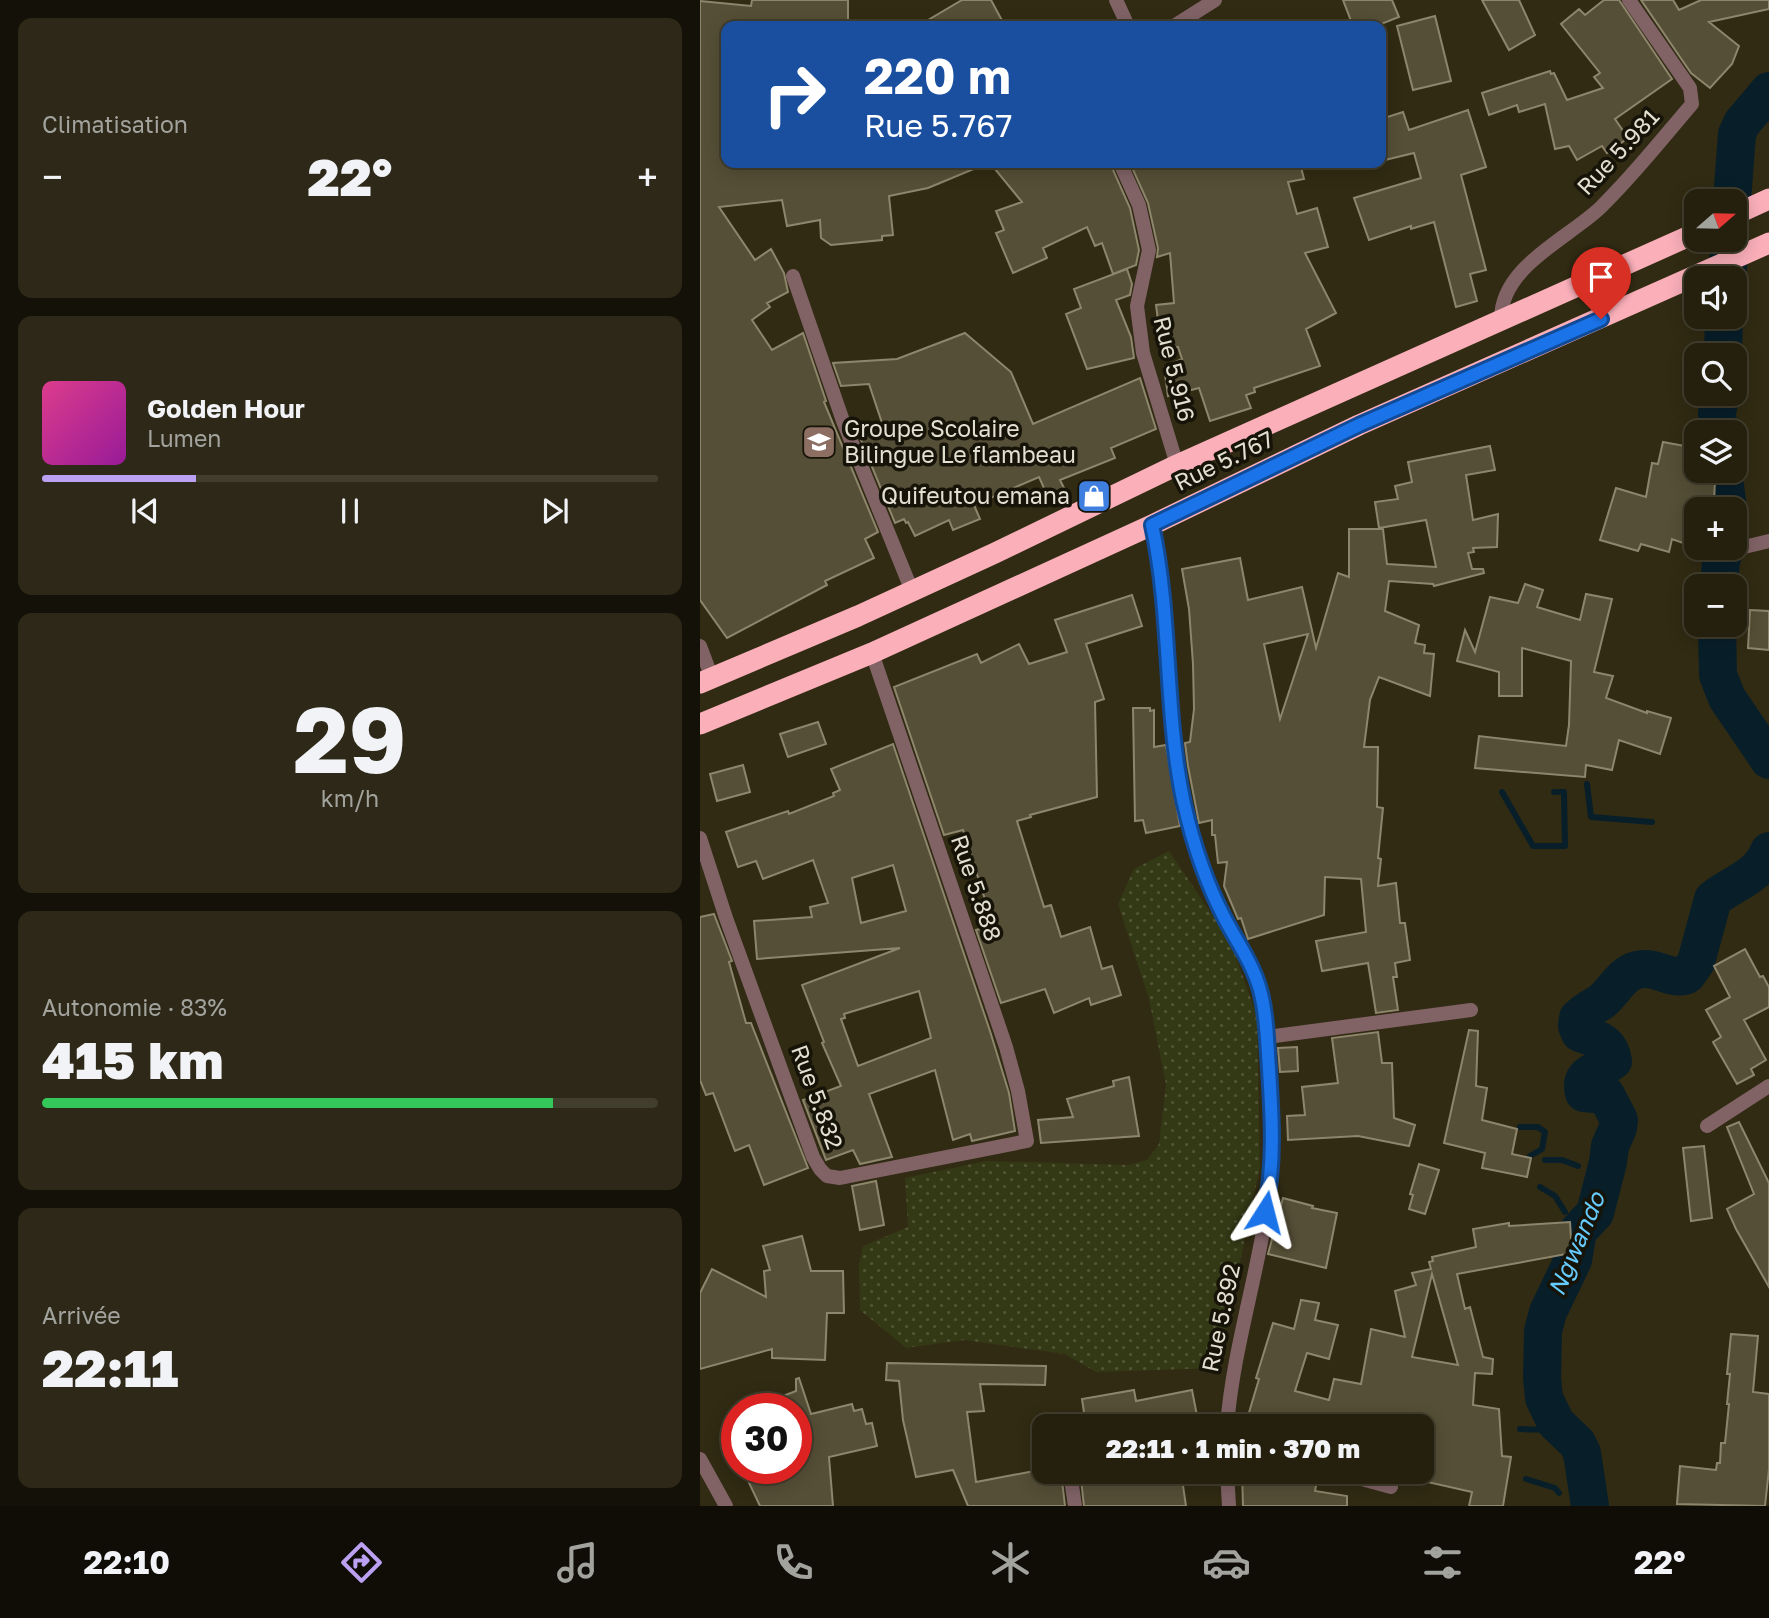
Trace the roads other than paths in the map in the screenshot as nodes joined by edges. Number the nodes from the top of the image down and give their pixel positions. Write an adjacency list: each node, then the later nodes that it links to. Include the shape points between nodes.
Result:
1 (1116, 0): 4 (street)
2 (1215, 0): 5 (street)
3 (1629, 0): 12 (street, Rue 5.981, via 1690,89 1692,104 1598,209 1523,270 1504,294)
4 (1126, 21)
5 (1182, 21)
6 (1122, 168): 13 (street, Rue 5.916, via 1139,205 1149,250 1137,306 1143,353)
7 (1769, 199): 8 (highway)
8 (1747, 209)
9 (1684, 239): 12 (highway)
10 (1769, 243): 14 (highway, Rue 5.767, via 1359,425)
11 (793, 276): 17 (street, via 858,460)
12 (1501, 319): 13 (highway)
13 (1177, 465): 17 (highway)
14 (1152, 525): 19 (highway, Rue 5.767); 24 (street, Rue 5.892, via 1162,584 1175,755 1185,804 1213,894 1260,991)
15 (1769, 541): 16 (street)
16 (1747, 547)
17 (912, 591): 20 (highway)
18 (700, 646): 20 (street)
19 (872, 653): 21 (highway, Rue 5.767); 27 (street, Rue 5.888, via 1006,1047)
20 (706, 680)
21 (700, 724)
22 (700, 838): 27 (street, Rue 5.832, via 813,1157 827,1176 882,1171)
23 (1471, 1010): 24 (street)
24 (1267, 1037): 28 (street, Rue 5.892, via 1273,1126 1270,1186)
25 (1769, 1086): 26 (street)
26 (1707, 1126)
27 (1027, 1141)
28 (1228, 1414)
29 (700, 1459): 34 (street)
30 (1072, 1484): 35 (street)
31 (1228, 1484): 36 (street)
32 (1380, 1484): 33 (street)
33 (1391, 1487)
34 (726, 1506)
35 (1075, 1506)
36 (1230, 1506)

